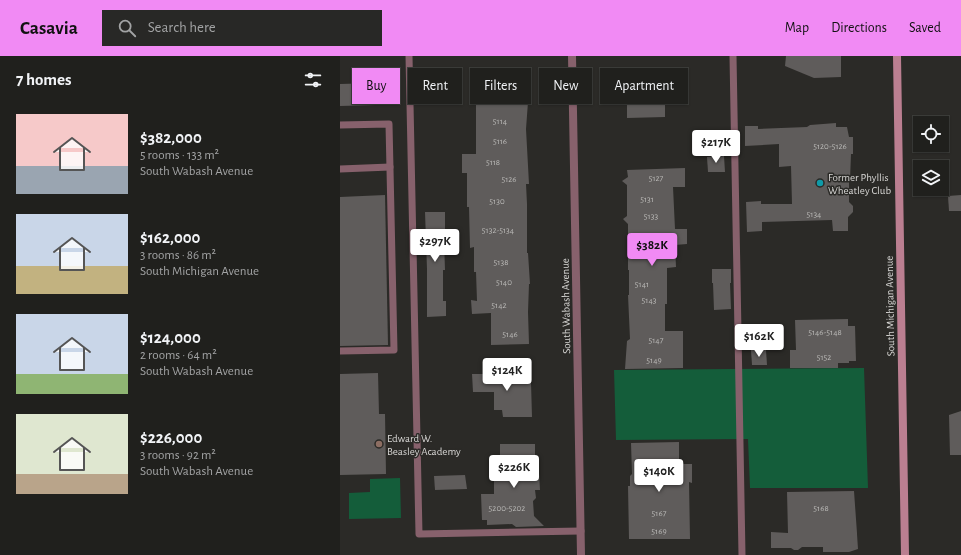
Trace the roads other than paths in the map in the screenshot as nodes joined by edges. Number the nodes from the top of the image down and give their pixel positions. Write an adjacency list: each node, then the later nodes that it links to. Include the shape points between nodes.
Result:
1 (409, 56): 9 (lane, via 419,534)
2 (572, 56): 9 (street, South Wabash Avenue)
3 (733, 56): 11 (lane)
4 (897, 56): 12 (street, South Michigan Avenue)
5 (340, 125): 6 (lane, via 388,124)
6 (390, 167): 7 (lane); 8 (lane, via 394,350)
7 (340, 168)
8 (340, 351)
9 (581, 530): 10 (street, South Wabash Avenue)
10 (581, 555)
11 (742, 555)
12 (905, 555)

